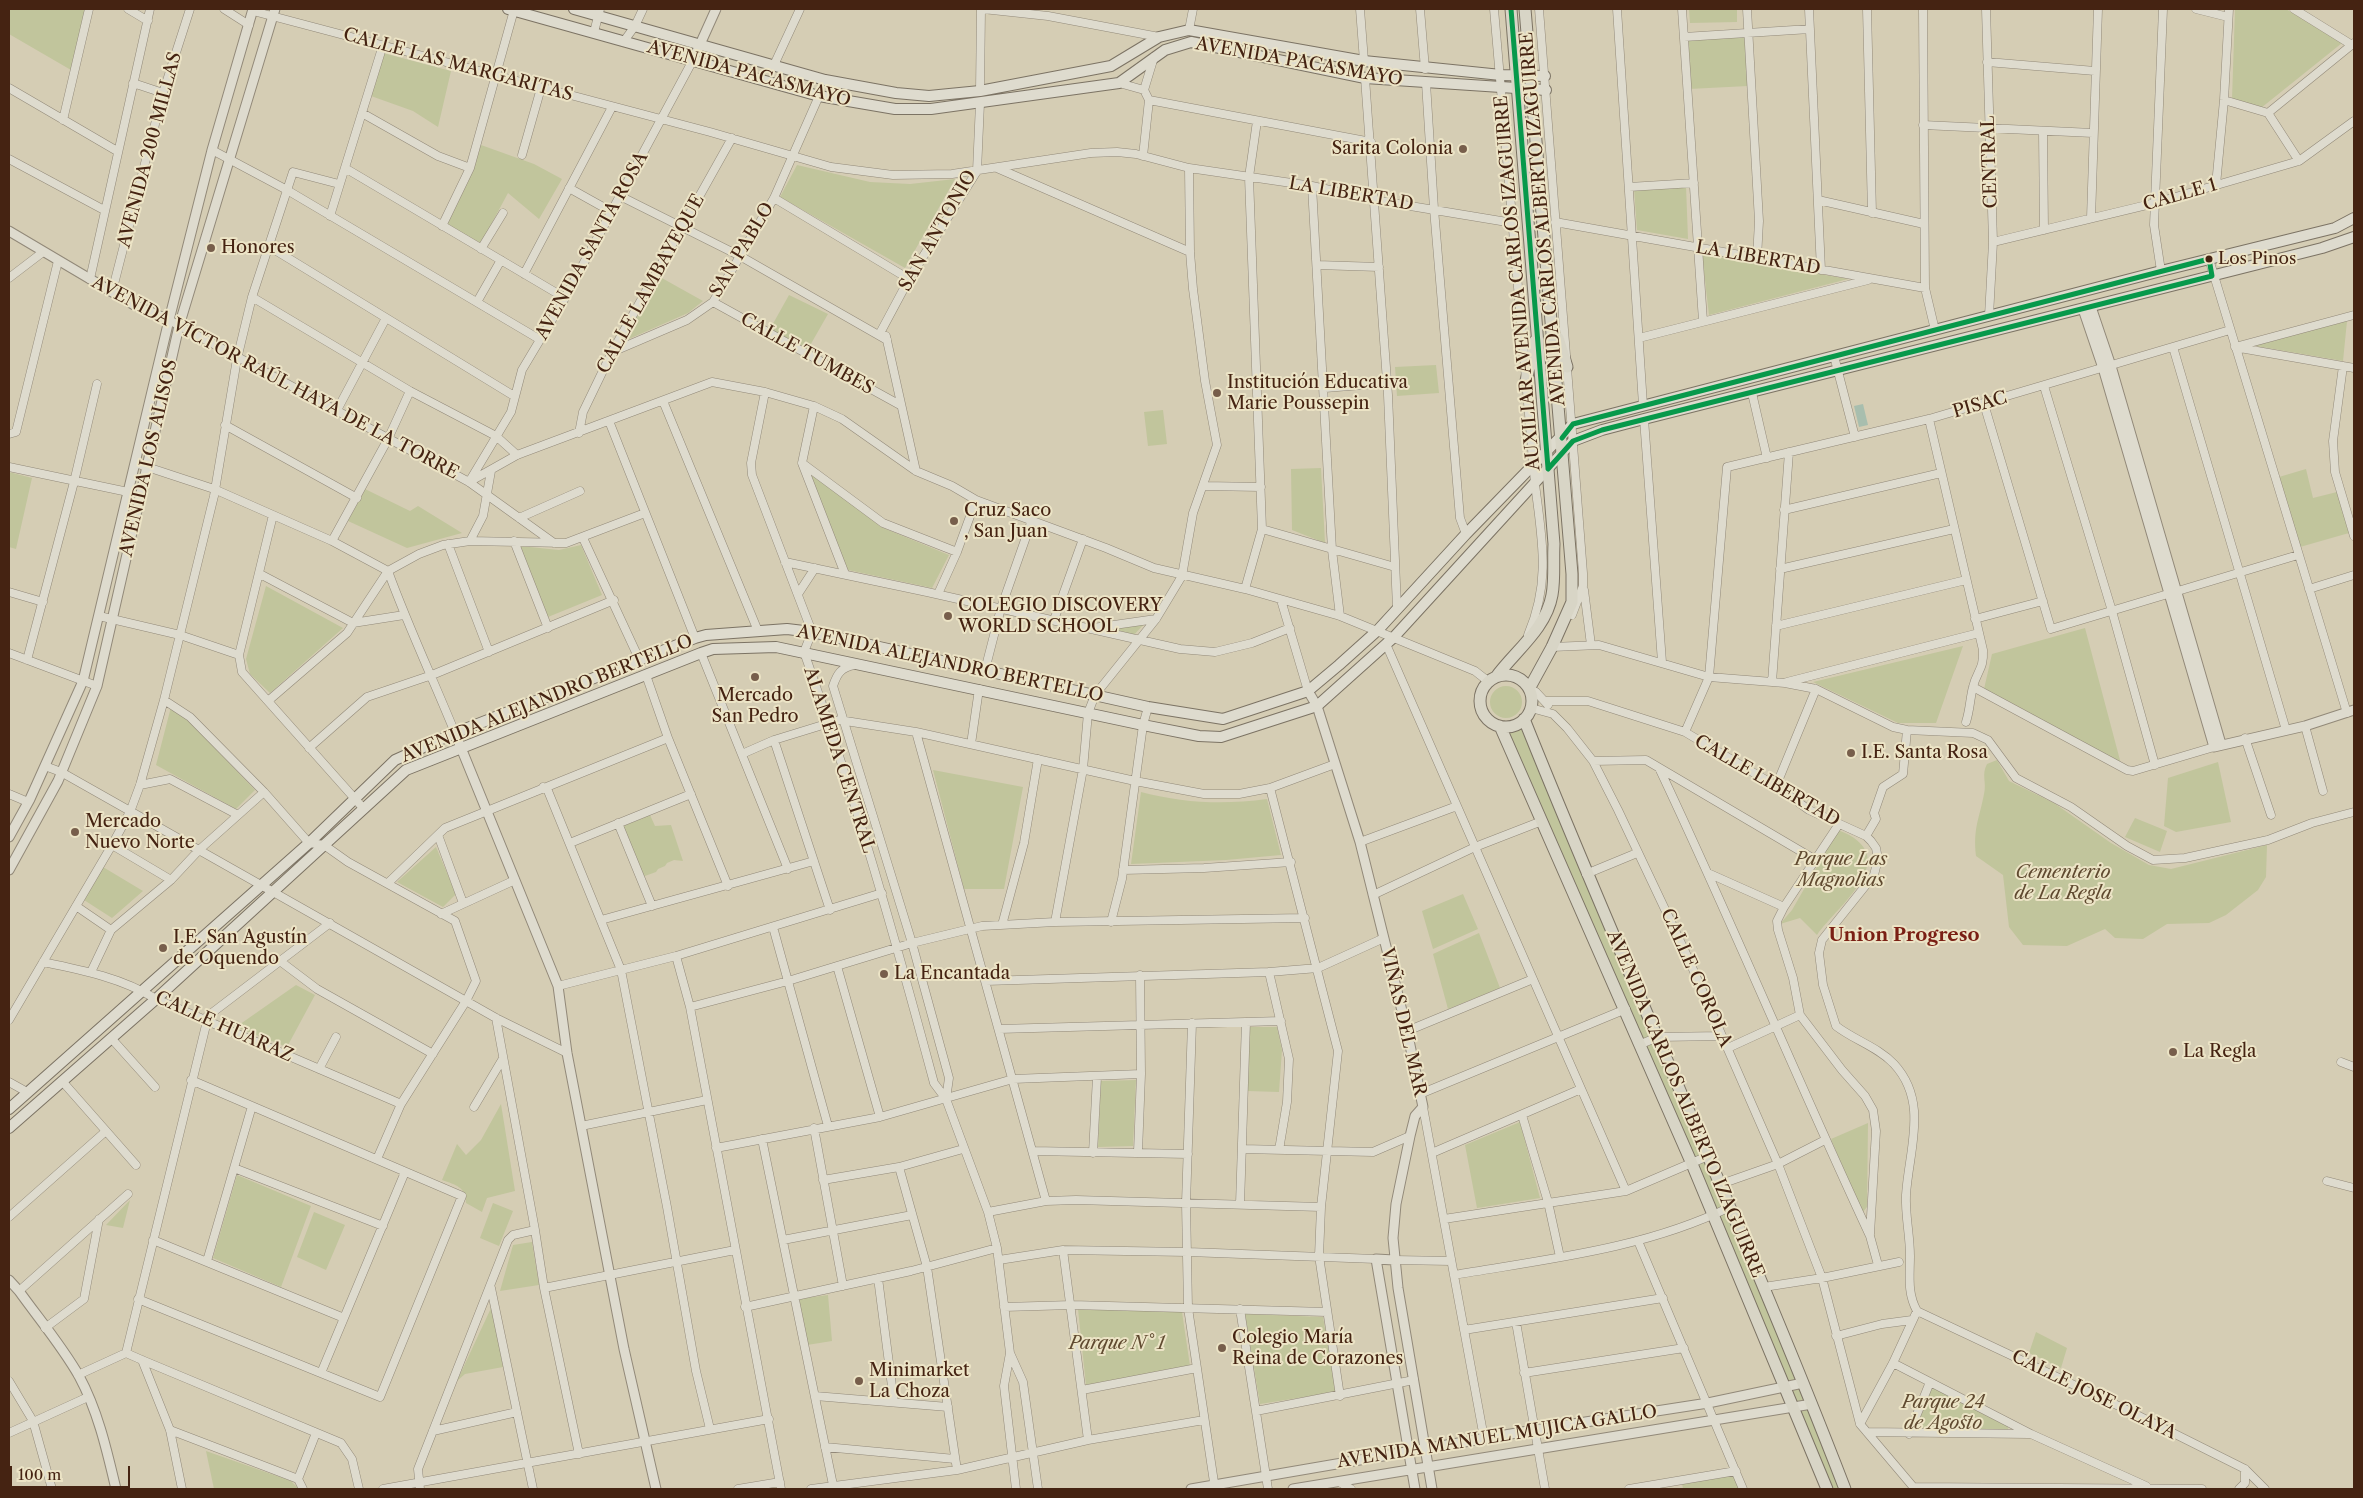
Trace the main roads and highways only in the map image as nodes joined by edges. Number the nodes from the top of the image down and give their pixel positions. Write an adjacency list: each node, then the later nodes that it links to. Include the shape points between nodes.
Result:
1 (574, 9): 5 (main road, AVENIDA PACASMAYO)
2 (1511, 9): 8 (main road, AVENIDA CARLOS ALBERTO IZAGUIRRE)
3 (1526, 9): 9 (main road, AVENIDA CARLOS ALBERTO IZAGUIRRE)
4 (511, 10): 15 (main road, AVENIDA PACASMAYO, via 819,96 895,109 931,109)
5 (599, 12): 11 (main road, AVENIDA PACASMAYO, via 635,26 825,80 896,93 929,96)
6 (1234, 38): 7 (main road); 8 (main road, AVENIDA PACASMAYO, via 1364,61); 11 (main road, AVENIDA PACASMAYO, via 1189,30 1159,37 1111,66)
7 (1232, 50): 12 (main road, AVENIDA PACASMAYO, via 1365,78); 15 (main road, AVENIDA PACASMAYO, via 1191,42 1164,50 1119,83)
8 (1517, 76): 9 (main road, AVENIDA PACASMAYO); 12 (main road, AVENIDA CARLOS ALBERTO IZAGUIRRE)
9 (1532, 76): 10 (main road, AVENIDA PACASMAYO); 13 (main road, AVENIDA CARLOS ALBERTO IZAGUIRRE)
10 (1545, 76)
11 (1039, 81): 15 (main road)
12 (1517, 89): 13 (main road, AVENIDA PACASMAYO); 19 (main road, AVENIDA CARLOS ALBERTO IZAGUIRRE)
13 (1532, 90): 14 (main road, AVENIDA PACASMAYO); 18 (main road, AVENIDA CARLOS ALBERTO IZAGUIRRE)
14 (1546, 90)
15 (1041, 95)
16 (2354, 218): 22 (main road, AVENIDA ALEJANDRO BERTELLO, via 2335,228 1572,424)
17 (2354, 237): 22 (main road, via 2338,244)
18 (1552, 321): 20 (main road); 22 (main road, AVENIDA CARLOS ALBERTO IZAGUIRRE)
19 (1537, 330): 21 (main road); 23 (main road, AVENIDA CARLOS ALBERTO IZAGUIRRE)
20 (1567, 367)
21 (1526, 381)
22 (1567, 439): 23 (main road, AVENIDA ALEJANDRO BERTELLO); 24 (main road, AVENIDA CARLOS ALBERTO IZAGUIRRE)
23 (1547, 451): 25 (main road, AVENIDA CARLOS ALBERTO IZAGUIRRE); 30 (main road, AVENIDA ALEJANDRO BERTELLO, via 1378,630 1308,691 1223,719 1148,707 787,629 695,638 455,734 395,760 309,843)
24 (1563, 452): 25 (main road, AVENIDA ALEJANDRO BERTELLO); 27 (main road, AVENIDA CARLOS ALBERTO IZAGUIRRE, via 1572,602)
25 (1548, 469): 26 (main road, AVENIDA CARLOS ALBERTO IZAGUIRRE, via 1553,518 1552,594 1540,625); 31 (main road, AVENIDA ALEJANDRO BERTELLO, via 1390,641 1317,706 1221,737 1143,725 776,647 713,649 406,770 156,999)
26 (1492, 679): 27 (main road, via 1505,675 1515,677); 29 (main road, via 1481,694 1482,710 1491,722)
27 (1529, 689): 28 (main road, via 1531,708)
28 (1524, 719): 29 (main road, via 1510,726); 33 (main road, AVENIDA CARLOS ALBERTO IZAGUIRRE, via 1586,874 1764,1287)
29 (1500, 726): 32 (main road, AVENIDA CARLOS ALBERTO IZAGUIRRE, via 1641,1044)
30 (9, 1108)
31 (9, 1128)
32 (1826, 1489)
33 (1845, 1489)

